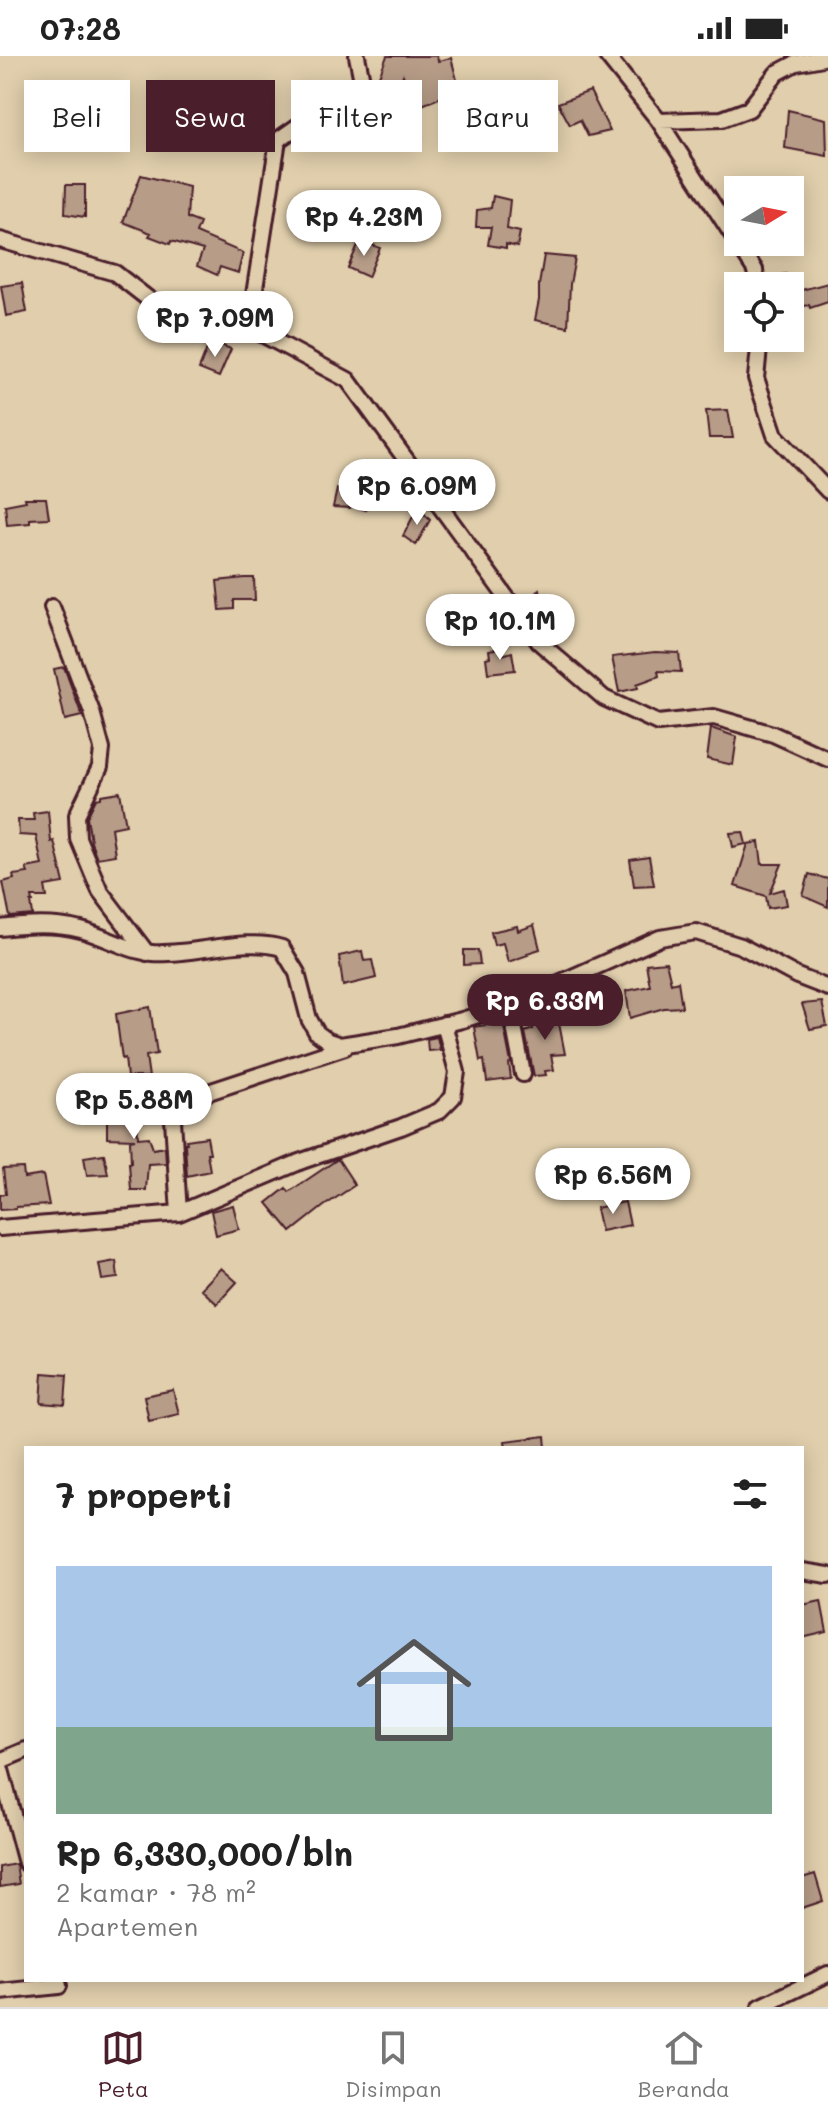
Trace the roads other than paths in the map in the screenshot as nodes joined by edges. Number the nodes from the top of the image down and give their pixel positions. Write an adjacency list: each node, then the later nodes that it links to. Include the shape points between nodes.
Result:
1 (357, 56): 7 (street, via 362,81 278,140)
2 (607, 56): 4 (street)
3 (828, 57): 4 (street, via 777,73 749,109 736,114)
4 (659, 121): 6 (street)
5 (0, 240): 7 (street, via 115,273 169,315)
6 (755, 272)
7 (249, 327): 11 (street, via 348,380 539,642 604,698 658,723 714,717 773,734)
8 (759, 352): 9 (street, via 756,378 775,435)
9 (828, 491)
10 (52, 607): 13 (street, via 102,749 100,767 77,815 78,838 100,891)
11 (828, 759)
12 (0, 928): 13 (street, via 33,924 81,930)
13 (148, 953): 17 (street, via 271,944 282,948 297,973 317,1033 340,1045)
14 (828, 988): 15 (street, via 741,946 696,932 660,938)
15 (510, 1005): 16 (street); 18 (street)
16 (444, 1024): 17 (street); 19 (street, via 457,1072 453,1097 439,1111)
17 (353, 1044): 19 (street, via 172,1104)
18 (523, 1074)
19 (179, 1213): 20 (street)
20 (0, 1228)
21 (804, 1571): 22 (street)
22 (828, 1575)
23 (24, 1751): 24 (street)
24 (0, 1764): 25 (street)
25 (24, 1855)
26 (828, 1974): 29 (street)
27 (58, 1982): 28 (street, via 59,1986)
28 (0, 1992)
29 (760, 2007)

